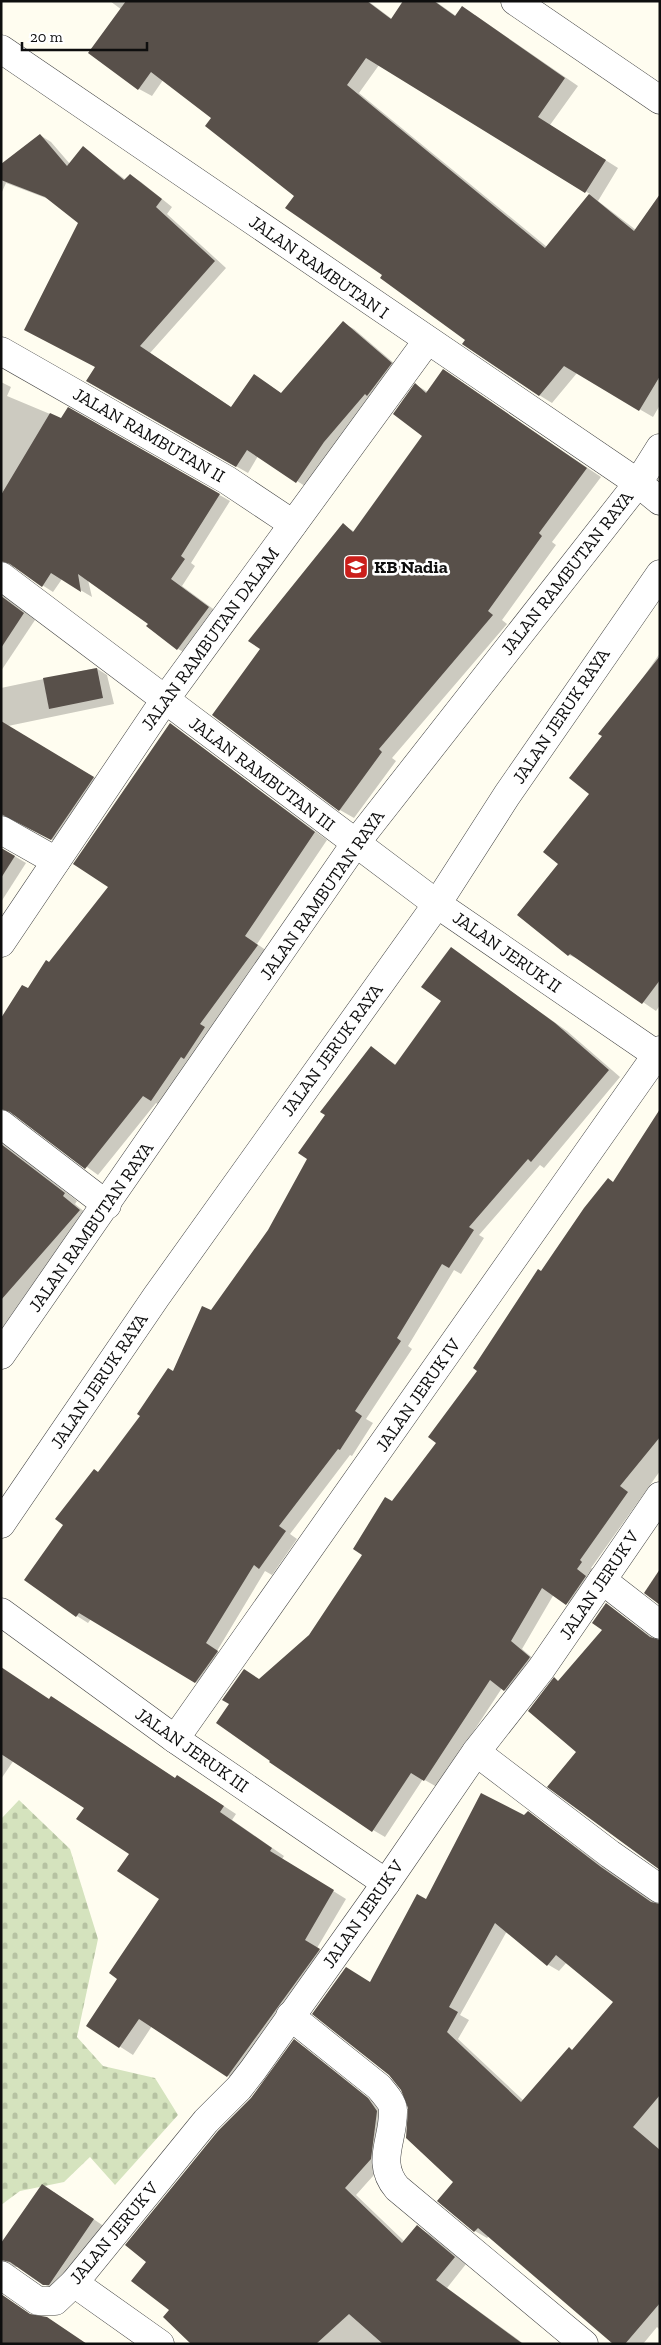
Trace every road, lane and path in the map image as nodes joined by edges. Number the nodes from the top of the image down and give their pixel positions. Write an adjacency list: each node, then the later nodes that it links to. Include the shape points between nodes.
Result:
1 (516, 1): 3 (street)
2 (1, 50): 4 (street, JALAN RAMBUTAN I)
3 (660, 100)
4 (427, 341): 7 (street, JALAN RAMBUTAN I); 9 (street, JALAN RAMBUTAN DALAM)
5 (1, 351): 9 (street, JALAN RAMBUTAN II, via 227,480)
6 (660, 448): 7 (street, JALAN RAMBUTAN RAYA)
7 (638, 483): 8 (street, JALAN RAMBUTAN I); 14 (street, JALAN RAMBUTAN RAYA)
8 (660, 502)
9 (293, 524): 12 (street, JALAN RAMBUTAN DALAM)
10 (660, 574): 16 (street, JALAN JERUK RAYA, via 507,795)
11 (1, 576): 12 (street, JALAN RAMBUTAN III)
12 (164, 700): 14 (street, JALAN RAMBUTAN III); 15 (street, JALAN RAMBUTAN DALAM)
13 (1, 830): 15 (street)
14 (356, 844): 16 (street, JALAN JERUK II); 20 (street, JALAN RAMBUTAN RAYA)
15 (56, 861): 17 (street, JALAN RAMBUTAN DALAM)
16 (437, 904): 18 (street, JALAN JERUK II); 23 (street, JALAN JERUK RAYA, via 156,1296)
17 (1, 942)
18 (659, 1054): 27 (street, JALAN JERUK IV)
19 (1, 1124): 20 (street)
20 (107, 1205): 21 (street, JALAN RAMBUTAN RAYA)
21 (1, 1355)
22 (660, 1496): 24 (street, JALAN JERUK V)
23 (1, 1524)
24 (602, 1580): 26 (street); 28 (street, JALAN JERUK V, via 541,1669)
25 (1, 1612): 27 (street, JALAN JERUK III)
26 (660, 1625)
27 (175, 1739): 29 (street, JALAN JERUK III)
28 (476, 1752): 29 (street, JALAN JERUK V); 30 (street)
29 (386, 1883): 31 (street, JALAN JERUK V)
30 (660, 1889)
31 (290, 2016): 33 (street, JALAN JERUK V, via 239,2088 206,2121); 35 (street, via 379,2087 388,2100 393,2109 386,2163 388,2178)
32 (1, 2275): 33 (street, JALAN JERUK V, via 38,2301 55,2302)
33 (74, 2283): 34 (street)
34 (160, 2344)
35 (584, 2344)

